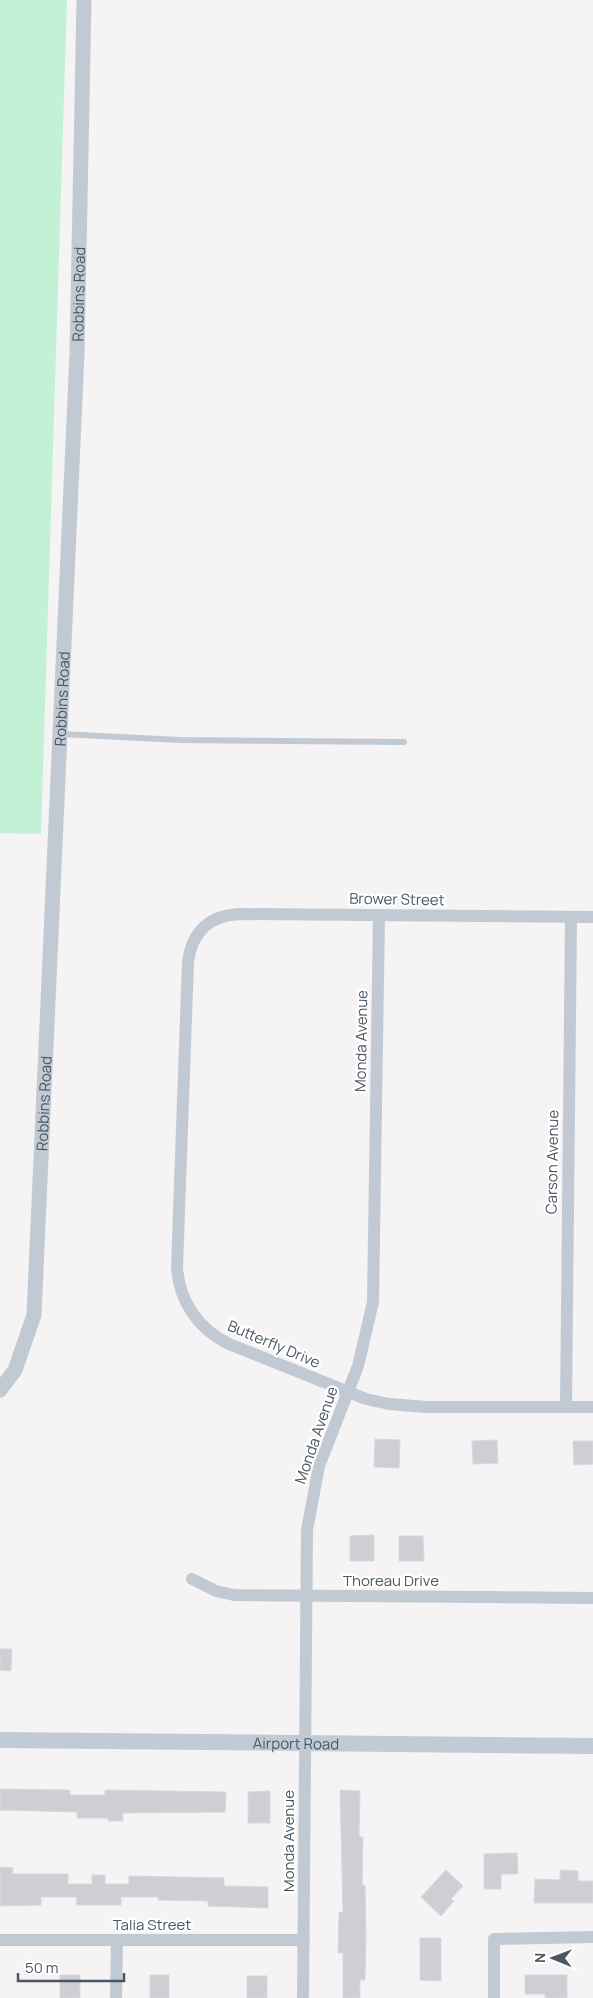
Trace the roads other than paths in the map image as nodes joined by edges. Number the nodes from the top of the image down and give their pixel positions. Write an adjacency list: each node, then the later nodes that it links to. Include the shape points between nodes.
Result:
1 (84, 0): 2 (street, Robbins Road, via 77,353)
2 (60, 734): 3 (lane, via 178,740); 8 (street, Robbins Road, via 34,1315 15,1370)
3 (404, 742)
4 (379, 915): 5 (street, Brower Street); 7 (street, Brower Street, via 235,914 220,916); 9 (street, Monda Avenue, via 374,1292 366,1343)
5 (571, 917): 6 (street, Brower Street); 10 (street, Carson Avenue)
6 (593, 917)
7 (203, 926): 9 (street, Butterfly Drive, via 192,942 188,962 177,1267 181,1292 193,1315 215,1336)
8 (0, 1390)
9 (348, 1392): 10 (street, Butterfly Drive, via 376,1402 410,1406); 13 (street, Monda Avenue, via 312,1493 307,1530)
10 (566, 1407): 11 (street, Butterfly Drive)
11 (593, 1407)
12 (192, 1579): 13 (street, Thoreau Drive, via 223,1593)
13 (306, 1596): 14 (street, Thoreau Drive); 16 (street, Monda Avenue)
14 (593, 1598)
15 (0, 1740): 16 (main road, Airport Road)
16 (304, 1742): 17 (main road, Airport Road); 21 (street, Monda Avenue)
17 (593, 1746)
18 (593, 1937): 24 (street, via 494,1939)
19 (0, 1940): 20 (street, Talia Street)
20 (117, 1940): 21 (street, Talia Street); 22 (street)
21 (304, 1940): 23 (street, Monda Avenue)
22 (116, 1998)
23 (303, 1998)
24 (494, 1998)

